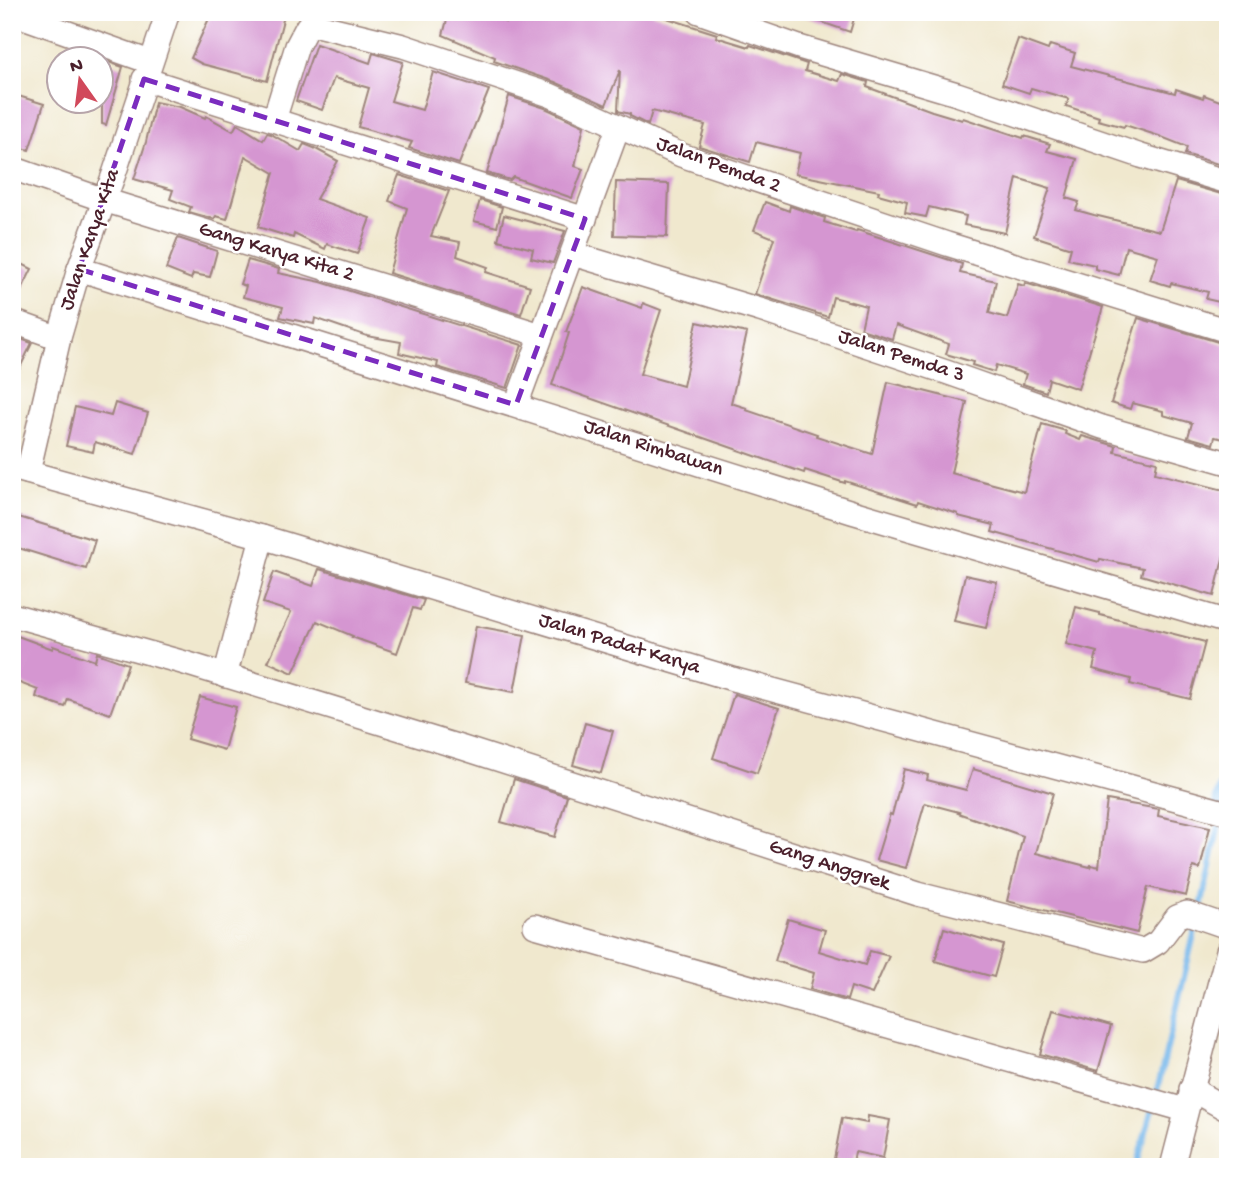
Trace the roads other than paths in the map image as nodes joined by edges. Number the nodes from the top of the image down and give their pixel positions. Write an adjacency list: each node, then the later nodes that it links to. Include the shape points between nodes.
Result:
1 (168, 12): 4 (street, Jalan Karya Kita)
2 (699, 12): 8 (street)
3 (12, 13): 4 (street)
4 (147, 71): 5 (street); 9 (street, Jalan Karya Kita)
5 (274, 120): 6 (street, Jalan Pemda 2, via 297,47 307,27 317,26 403,46 550,95); 10 (street)
6 (618, 128): 10 (street); 14 (street, Jalan Pemda 2, via 681,155 947,244)
7 (12, 168): 9 (street, Gang Karya Kita 2)
8 (1228, 182)
9 (104, 200): 12 (street, Jalan Karya Kita); 15 (street, Gang Karya Kita 2)
10 (584, 219): 11 (street)
11 (573, 254): 15 (street); 18 (street, Jalan Pemda 3, via 810,327 1102,427)
12 (79, 270): 16 (street, Jalan Karya Kita); 17 (street, Jalan Rimbawan)
13 (12, 321): 16 (street)
14 (1228, 331)
15 (541, 335): 17 (street)
16 (59, 338): 19 (street, Jalan Karya Kita)
17 (516, 405): 22 (street, Jalan Rimbawan, via 852,512)
18 (1228, 463)
19 (20, 470): 20 (street, Jalan Padat Karya)
20 (262, 537): 23 (street); 24 (street, Jalan Padat Karya, via 736,680)
21 (12, 615): 23 (street)
22 (1228, 622)
23 (225, 676): 26 (street, Gang Anggrek, via 918,894 1143,951 1158,942 1177,917 1187,913)
24 (1228, 813)
25 (535, 926): 28 (street, via 1136,1096)
26 (1224, 926)
27 (1228, 951): 28 (street)
28 (1181, 1101): 29 (street); 30 (street)
29 (1228, 1110)
30 (1172, 1167)

